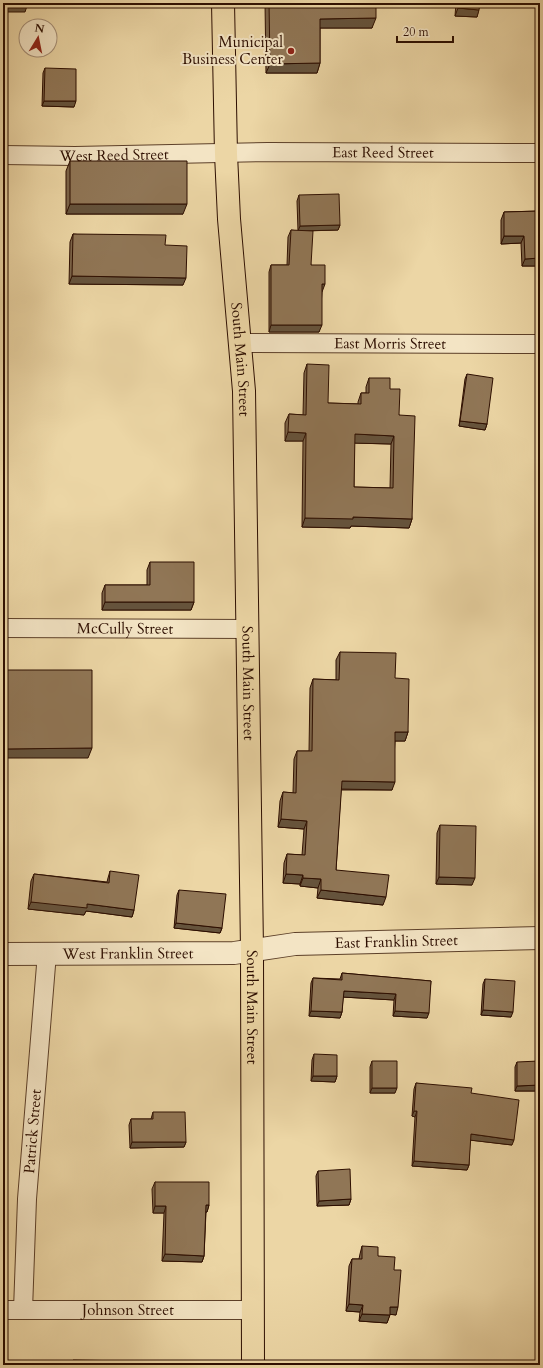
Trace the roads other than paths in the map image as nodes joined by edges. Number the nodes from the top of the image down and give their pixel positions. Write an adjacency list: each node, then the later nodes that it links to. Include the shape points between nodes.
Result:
1 (223, 3): 3 (main road, South Main Street)
2 (540, 153): 3 (street, East Reed Street)
3 (226, 154): 4 (street, West Reed Street); 5 (main road, South Main Street)
4 (3, 155)
5 (240, 343): 6 (street, East Morris Street); 8 (main road, South Main Street, via 244,390)
6 (540, 344)
7 (3, 628): 8 (street, McCully Street)
8 (248, 629): 10 (main road, South Main Street)
9 (540, 938): 10 (street, East Franklin Street, via 295,944)
10 (252, 950): 12 (street, West Franklin Street, via 229,953); 15 (main road, South Main Street)
11 (3, 954): 12 (street, West Franklin Street)
12 (47, 954): 14 (street, Patrick Street, via 27,1199)
13 (3, 1310): 14 (street, Johnson Street)
14 (23, 1310): 15 (street, Johnson Street)
15 (253, 1310): 16 (main road, South Main Street)
16 (253, 1365)

